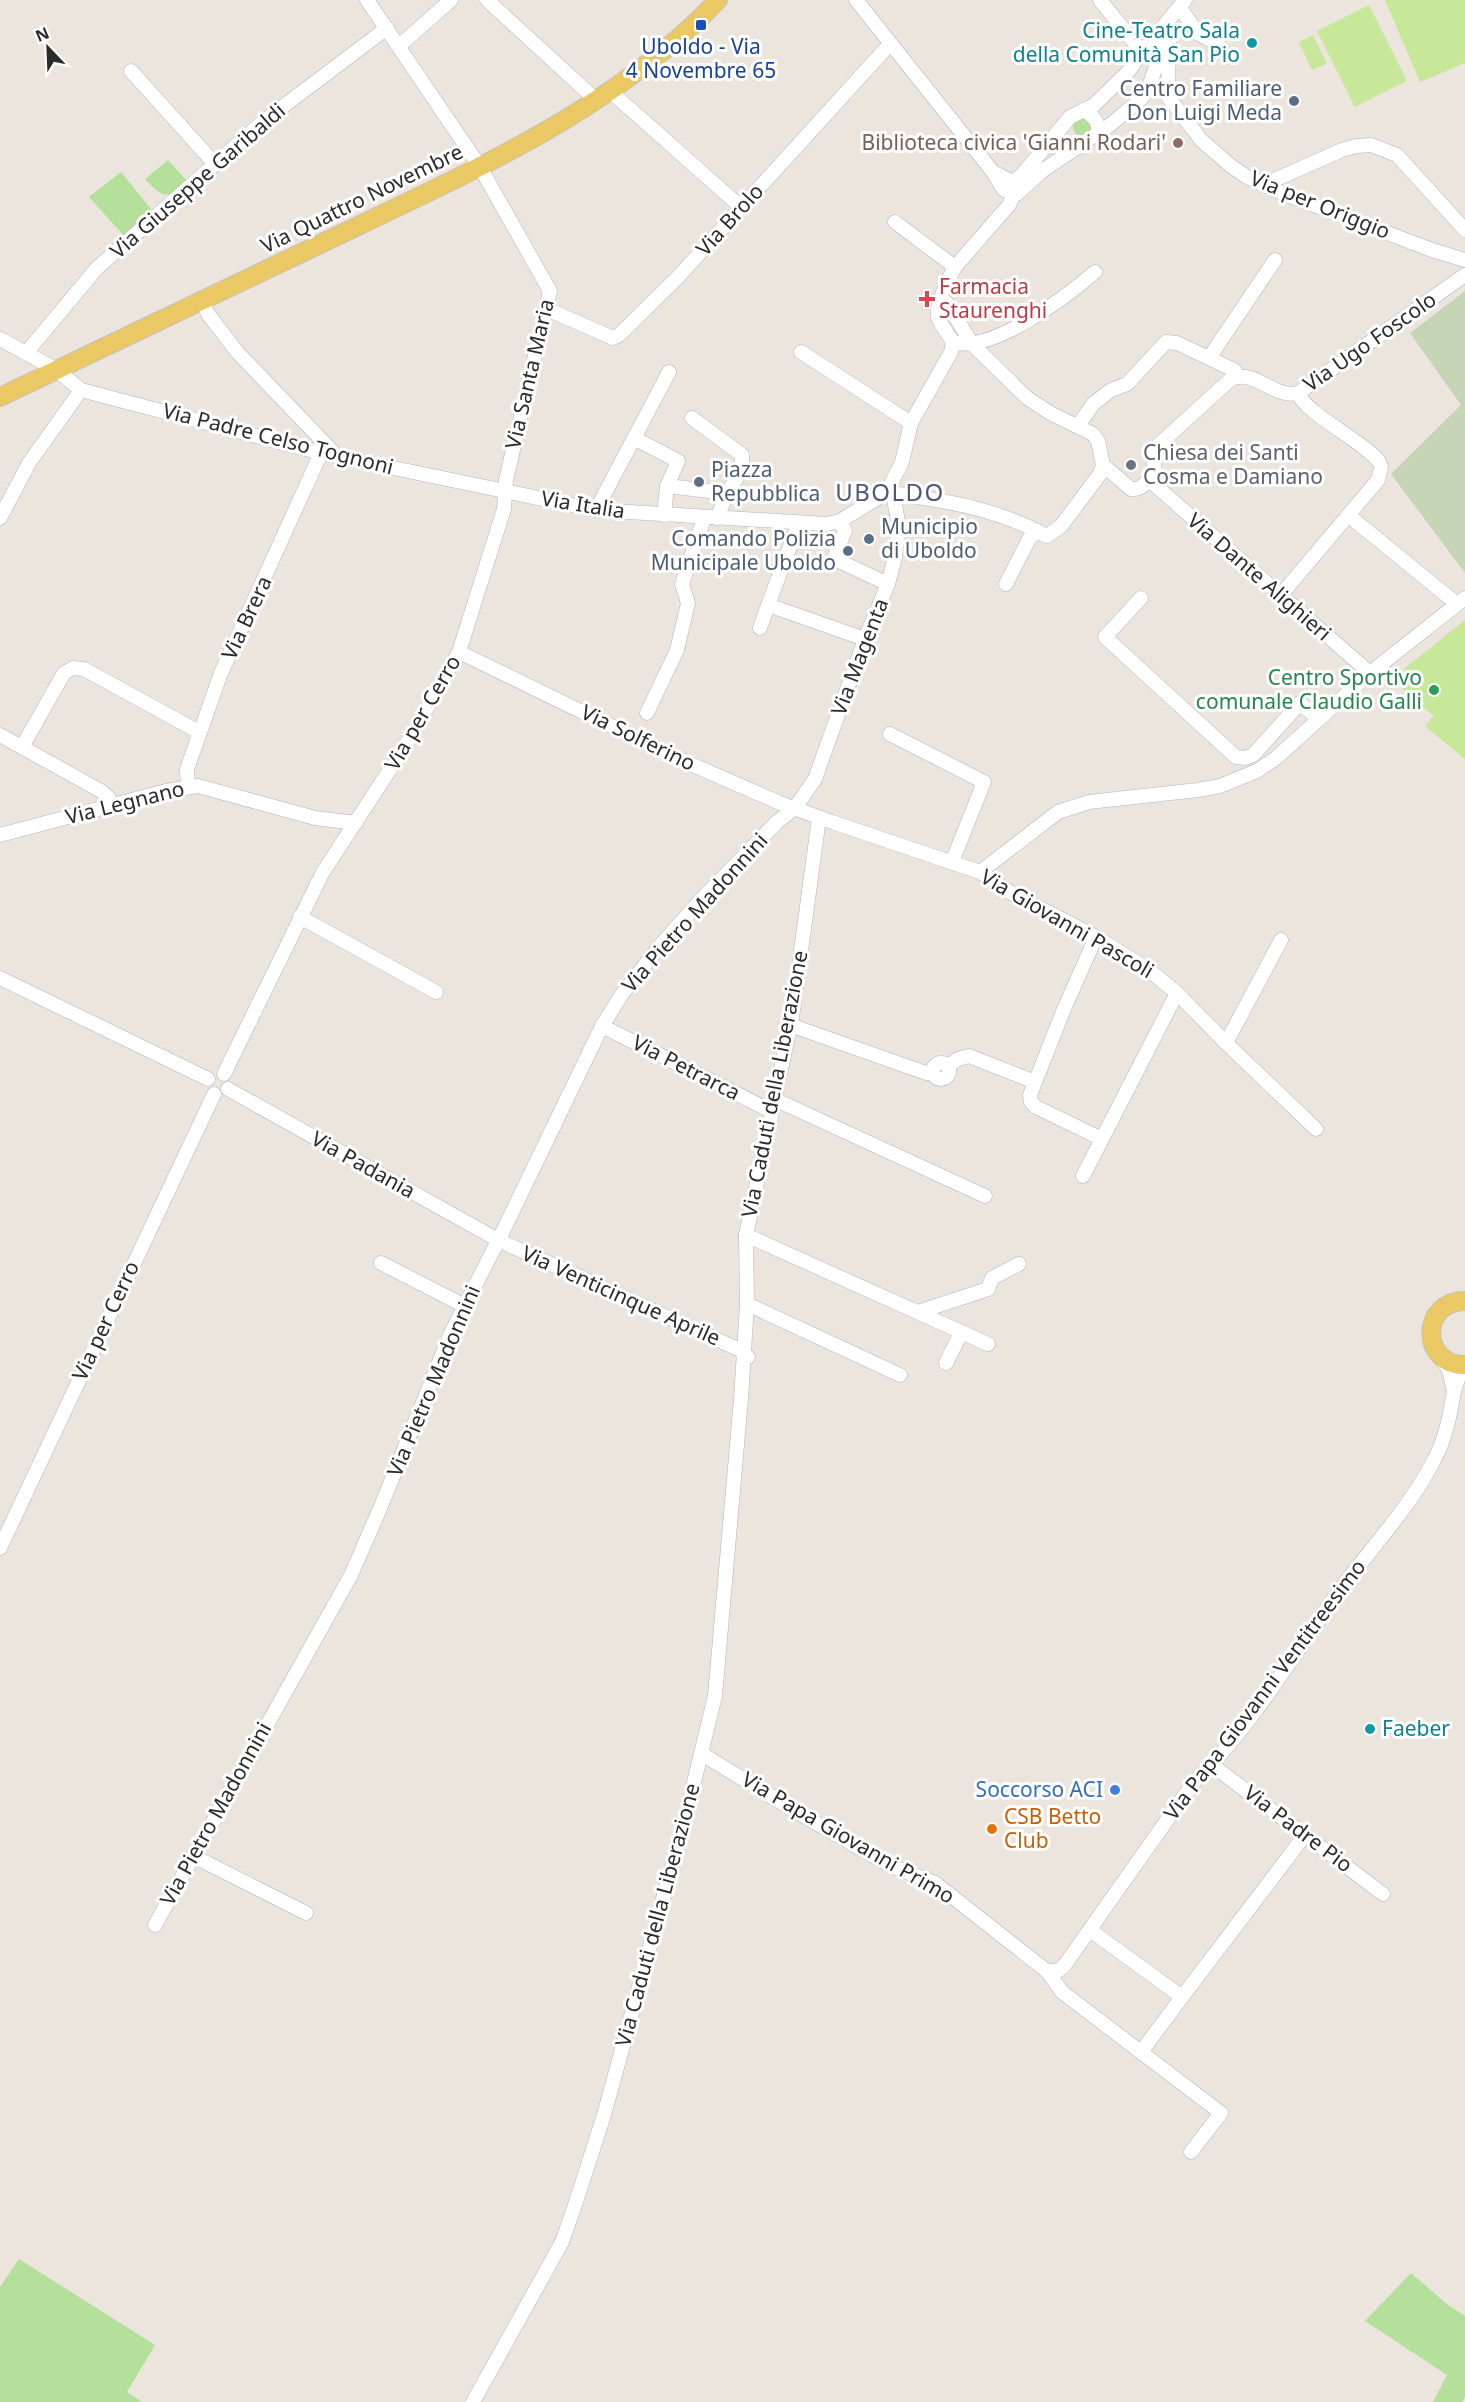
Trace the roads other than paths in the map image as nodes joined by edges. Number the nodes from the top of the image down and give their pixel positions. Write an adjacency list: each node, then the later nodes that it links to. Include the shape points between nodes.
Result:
1 (367, 0): 8 (street, Via Santa Maria)
2 (451, 0): 11 (street)
3 (487, 0): 18 (street)
4 (718, 0): 18 (main road, Via Quattro Novembre, via 661,52)
5 (856, 0): 10 (street)
6 (1100, 0): 12 (street)
7 (1180, 6): 9 (street); 12 (street); 13 (street, via 1199,34 1218,44)
8 (387, 28): 11 (street, Via Santa Maria); 24 (street, Via Giuseppe Garibaldi, via 265,120)
9 (1169, 35): 16 (street); 17 (street)
10 (890, 44): 26 (street); 30 (street, Via Brolo)
11 (399, 46): 25 (street, Via Santa Maria)
12 (1142, 52): 15 (street)
13 (1227, 57)
14 (131, 70): 24 (street)
15 (1128, 72): 16 (street, via 1137,70); 20 (street, via 1095,105)
16 (1153, 75): 17 (street, Via per Origgio); 19 (street)
17 (1168, 92): 19 (street); 28 (street, Via per Origgio, via 1202,141 1231,166)
18 (603, 95): 25 (main road, Via Quattro Novembre, via 541,135); 30 (street)
19 (1141, 99): 22 (street)
20 (1083, 110): 21 (street); 22 (street, via 1096,122)
21 (1067, 121): 23 (street, via 1070,136); 27 (street)
22 (1097, 134): 23 (street)
23 (1083, 143): 29 (street)
24 (215, 164): 44 (street, Via Giuseppe Garibaldi, via 97,268)
25 (480, 167): 39 (main road, Via Quattro Novembre); 40 (street, Via Santa Maria, via 550,291)
26 (993, 172): 27 (street, via 1012,182); 29 (street, via 1003,189)
27 (1022, 175): 29 (street)
28 (1263, 185): 32 (street, via 1342,150 1371,145 1397,155); 34 (street, Via per Origgio)
29 (1015, 195): 35 (street)
30 (742, 208): 40 (street, Via Brolo, via 678,278 613,338)
31 (895, 222): 35 (street)
32 (1465, 230)
33 (1275, 260): 46 (street)
34 (1465, 260)
35 (955, 267): 38 (street)
36 (1095, 272): 43 (street, via 1070,294 1025,322)
37 (1465, 275): 51 (street, Via Ugo Foscolo)
38 (941, 299): 42 (street, via 937,316); 43 (street)
39 (202, 301): 47 (main road, Via Quattro Novembre); 58 (street, via 238,352)
40 (547, 309): 62 (street, Via Santa Maria)
41 (0, 339): 44 (street, Via Padre Celso Tognoni)
42 (953, 342): 43 (street); 54 (street)
43 (972, 344): 55 (street, via 1026,397)
44 (26, 352): 47 (street, Via Padre Celso Tognoni)
45 (801, 352): 54 (street)
46 (1209, 358): 49 (street, Via Ugo Foscolo); 55 (street, Via Ugo Foscolo, via 1166,342 1127,384 1093,404)
47 (57, 370): 50 (street, Via Padre Celso Tognoni); 52 (main road, Via Quattro Novembre)
48 (669, 372): 56 (street)
49 (1238, 376): 51 (street, Via Ugo Foscolo, via 1247,376 1282,393); 60 (street, via 1225,383 1154,449 1156,468)
50 (81, 390): 57 (street, Via Padre Celso Tognoni); 68 (street, via 28,463)
51 (1298, 393): 66 (street, via 1303,403 1379,462 1378,480)
52 (0, 397)
53 (692, 418): 63 (street, via 742,455 742,470)
54 (911, 423): 64 (street)
55 (1078, 426): 59 (street, via 1096,438)
56 (634, 438): 61 (street, via 678,461); 65 (street)
57 (321, 453): 58 (street, Via Padre Celso Tognoni); 85 (street, Via Brera, via 221,673)
58 (338, 457): 62 (street, Via Padre Celso Tognoni)
59 (1103, 465): 60 (street, via 1131,489); 72 (street, via 1061,526 1047,536)
60 (1149, 480): 75 (street, Via Dante Alighieri)
61 (667, 486): 63 (street); 67 (street)
62 (506, 492): 65 (street, Via Italia); 81 (street, Via per Cerro)
63 (727, 493): 69 (street)
64 (891, 493): 70 (street); 72 (street, via 973,507 1012,518); 73 (street, Via Magenta, via 899,527)
65 (596, 510): 67 (street, Via Italia)
66 (1348, 515): 75 (street); 77 (street)
67 (664, 516): 69 (street, Via Italia)
68 (0, 518)
69 (710, 518): 71 (street, Via Italia); 83 (street, via 682,584 688,603 676,650)
70 (840, 521): 71 (street, Via Italia); 73 (street, via 845,531 835,555 837,560)
71 (799, 523): 78 (street)
72 (1037, 531): 74 (street)
73 (888, 584): 80 (street, Via Magenta)
74 (1006, 584)
75 (1280, 596): 82 (street, Via Dante Alighieri)
76 (1141, 598): 84 (street, via 1104,637 1236,757 1253,755 1300,703)
77 (1461, 601): 82 (street)
78 (768, 605): 79 (street); 80 (street)
79 (760, 628)
80 (865, 639): 91 (street, Via Magenta, via 815,779)
81 (459, 652): 91 (street, Via Solferino, via 677,758); 93 (street, Via per Cerro)
82 (1370, 673): 84 (street)
83 (647, 713)
84 (1318, 719): 96 (street, via 1275,758 1237,780 1198,790 1089,802 1058,812)
85 (199, 732): 88 (street, via 79,667 64,673); 89 (street, Via Brera, via 187,769)
86 (890, 734): 95 (street, via 984,782)
87 (0, 735): 88 (street)
88 (22, 747): 90 (street, via 101,791)
89 (188, 787): 90 (street, Via Legnano); 93 (street, Via Legnano, via 211,788 315,818)
90 (111, 805): 94 (street, Via Legnano)
91 (795, 808): 92 (street, Via Solferino); 104 (street, Via Pietro Madonnini, via 777,822 659,947)
92 (819, 818): 95 (street, Via Giovanni Pascoli); 103 (street, Via Caduti della Liberazione)
93 (356, 823): 97 (street, Via per Cerro, via 323,872)
94 (0, 835)
95 (952, 862): 96 (street, Via Giovanni Pascoli)
96 (980, 872): 98 (street, Via Giovanni Pascoli, via 1011,893)
97 (300, 917): 101 (street); 106 (street, Via per Cerro)
98 (1096, 937): 102 (street, Via Giovanni Pascoli); 108 (street)
99 (1281, 940): 105 (street)
100 (0, 978): 107 (street)
101 (436, 992)
102 (1177, 993): 105 (street, Via Giovanni Pascoli); 113 (street)
103 (790, 1025): 108 (street, via 926,1074 938,1064 948,1066 969,1056); 111 (street, Via Caduti della Liberazione)
104 (602, 1026): 111 (street, Via Petrarca); 117 (street, Via Pietro Madonnini)
105 (1226, 1043): 112 (street, Via Giovanni Pascoli)
106 (224, 1074): 107 (street, via 215,1073); 109 (street, via 230,1082)
107 (208, 1079): 110 (street, via 207,1086)
108 (1035, 1082): 113 (street, via 1030,1095 1033,1105)
109 (228, 1089): 110 (street); 117 (street, Via Padania)
110 (214, 1094): 132 (street, Via per Cerro)
111 (773, 1105): 115 (street, Via Petrarca); 116 (street, Via Caduti della Liberazione)
112 (1316, 1130)
113 (1102, 1139): 114 (street)
114 (1083, 1176)
115 (985, 1196)
116 (746, 1235): 121 (street, Via Caduti della Liberazione); 123 (street)
117 (498, 1240): 122 (street, Via Pietro Madonnini); 126 (street, Via Venticinque Aprile)
118 (381, 1263): 122 (street)
119 (1019, 1264): 123 (street, via 992,1278 988,1289)
120 (1465, 1301): 127 (main road, via 1448,1304 1432,1322 1431,1341)
121 (747, 1304): 126 (street, Via Caduti della Liberazione); 130 (street)
122 (465, 1306): 136 (street, Via Pietro Madonnini, via 351,1575)
123 (918, 1312): 124 (street)
124 (961, 1333): 125 (street); 128 (street)
125 (988, 1344)
126 (743, 1352): 133 (street, Via Caduti della Liberazione, via 751,1360 751,1371 741,1400 715,1696)
127 (1441, 1357): 129 (main road); 131 (street)
128 (946, 1363)
129 (1465, 1365): 131 (street, Via Papa Giovanni Ventitreesimo)
130 (900, 1375)
131 (1454, 1390): 134 (street, Via Papa Giovanni Ventitreesimo, via 1445,1436 1433,1462 1302,1648)
132 (0, 1548)
133 (702, 1754): 141 (street, Via Papa Giovanni Primo, via 891,1866 935,1883); 145 (street, Via Caduti della Liberazione, via 604,2115 575,2205 561,2242)
134 (1212, 1765): 135 (street, Via Padre Pio); 140 (street, Via Papa Giovanni Ventitreesimo, via 1194,1782)
135 (1305, 1835): 137 (street, Via Padre Pio); 142 (street)
136 (193, 1856): 138 (street); 139 (street, Via Pietro Madonnini)
137 (1383, 1894)
138 (306, 1913)
139 (155, 1925)
140 (1090, 1930): 141 (street, Via Papa Giovanni Ventitreesimo, via 1064,1966); 142 (street)
141 (1048, 1972): 143 (street, Via Papa Giovanni Primo, via 1062,1992)
142 (1182, 1997): 143 (street)
143 (1141, 2052): 144 (street, Via Papa Giovanni Primo, via 1221,2113)
144 (1191, 2152)
145 (473, 2402)

